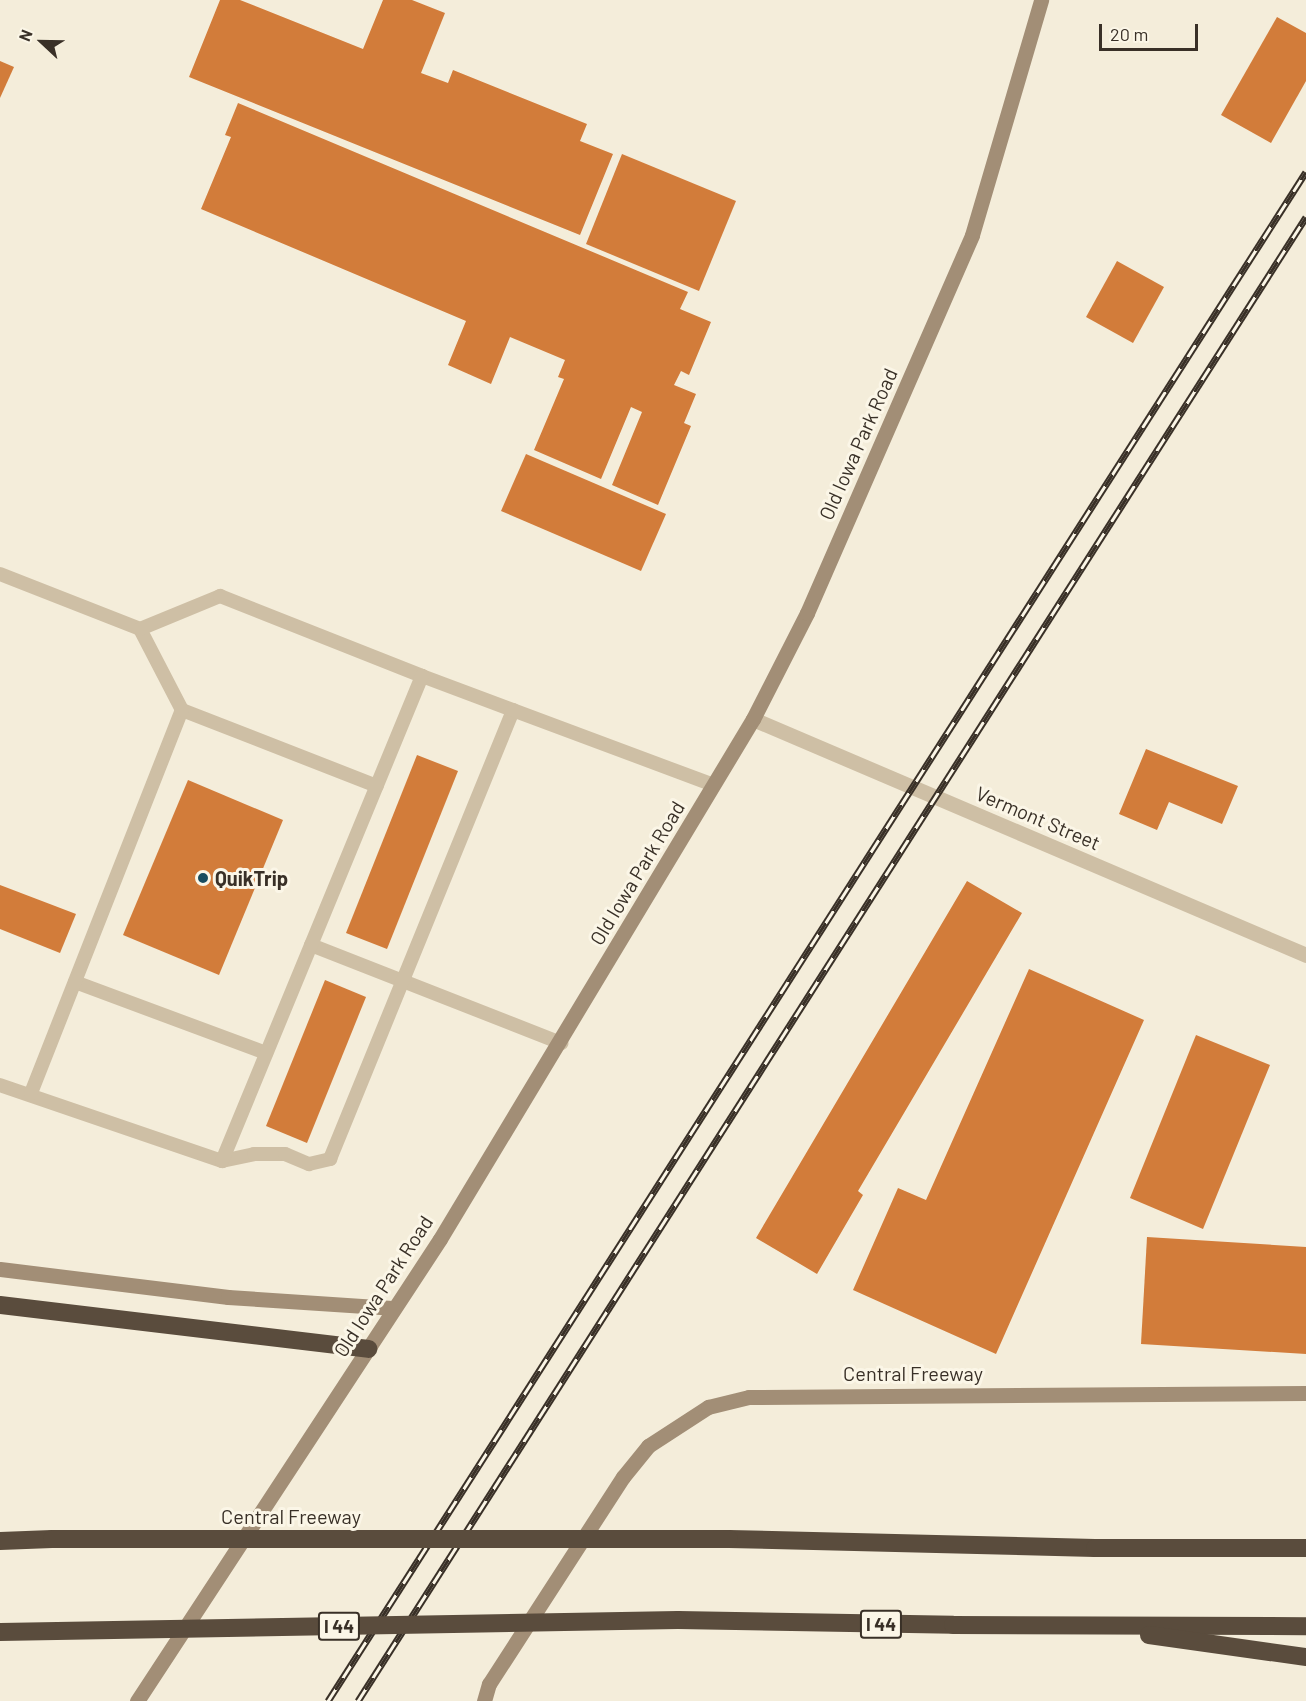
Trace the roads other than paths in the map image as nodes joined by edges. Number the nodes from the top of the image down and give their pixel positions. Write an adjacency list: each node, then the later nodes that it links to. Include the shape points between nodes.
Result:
1 (1041, 0): 7 (main road, Old Iowa Park Road, via 972,235 811,602)
2 (0, 574): 3 (lane)
3 (140, 629): 4 (lane, via 220,596); 5 (lane)
4 (422, 676): 6 (lane); 9 (lane)
5 (182, 710): 9 (lane); 13 (lane)
6 (513, 710): 8 (lane); 12 (lane)
7 (753, 719): 8 (main road, Old Iowa Park Road); 11 (street, Vermont Street)
8 (713, 785): 14 (main road, Old Iowa Park Road)
9 (377, 786): 10 (lane)
10 (311, 945): 12 (lane); 15 (lane)
11 (1306, 954)
12 (402, 981): 14 (lane); 18 (lane, via 330,1159 309,1164 285,1154 254,1154)
13 (75, 982): 15 (lane); 17 (lane)
14 (561, 1043): 21 (main road, Old Iowa Park Road, via 440,1239)
15 (266, 1053): 18 (lane)
16 (0, 1085): 17 (lane)
17 (31, 1093): 18 (lane)
18 (222, 1161)
19 (0, 1269): 21 (main road, via 228,1297)
20 (0, 1305): 22 (highway)
21 (392, 1308): 22 (main road, Old Iowa Park Road)
22 (368, 1349): 30 (main road, Old Iowa Park Road)
23 (1306, 1393): 31 (main road, Central Freeway, via 749,1397 708,1407 648,1446 623,1477 489,1684)
24 (0, 1541): 25 (highway, Central Freeway, bridge, via 729,1539 1095,1548)
25 (1306, 1548)
26 (1085, 1626): 27 (highway, I 44); 28 (highway, I 44, bridge, via 678,1620); 29 (highway)
27 (1306, 1626)
28 (0, 1632)
29 (1306, 1657)
30 (137, 1701)
31 (484, 1701)

